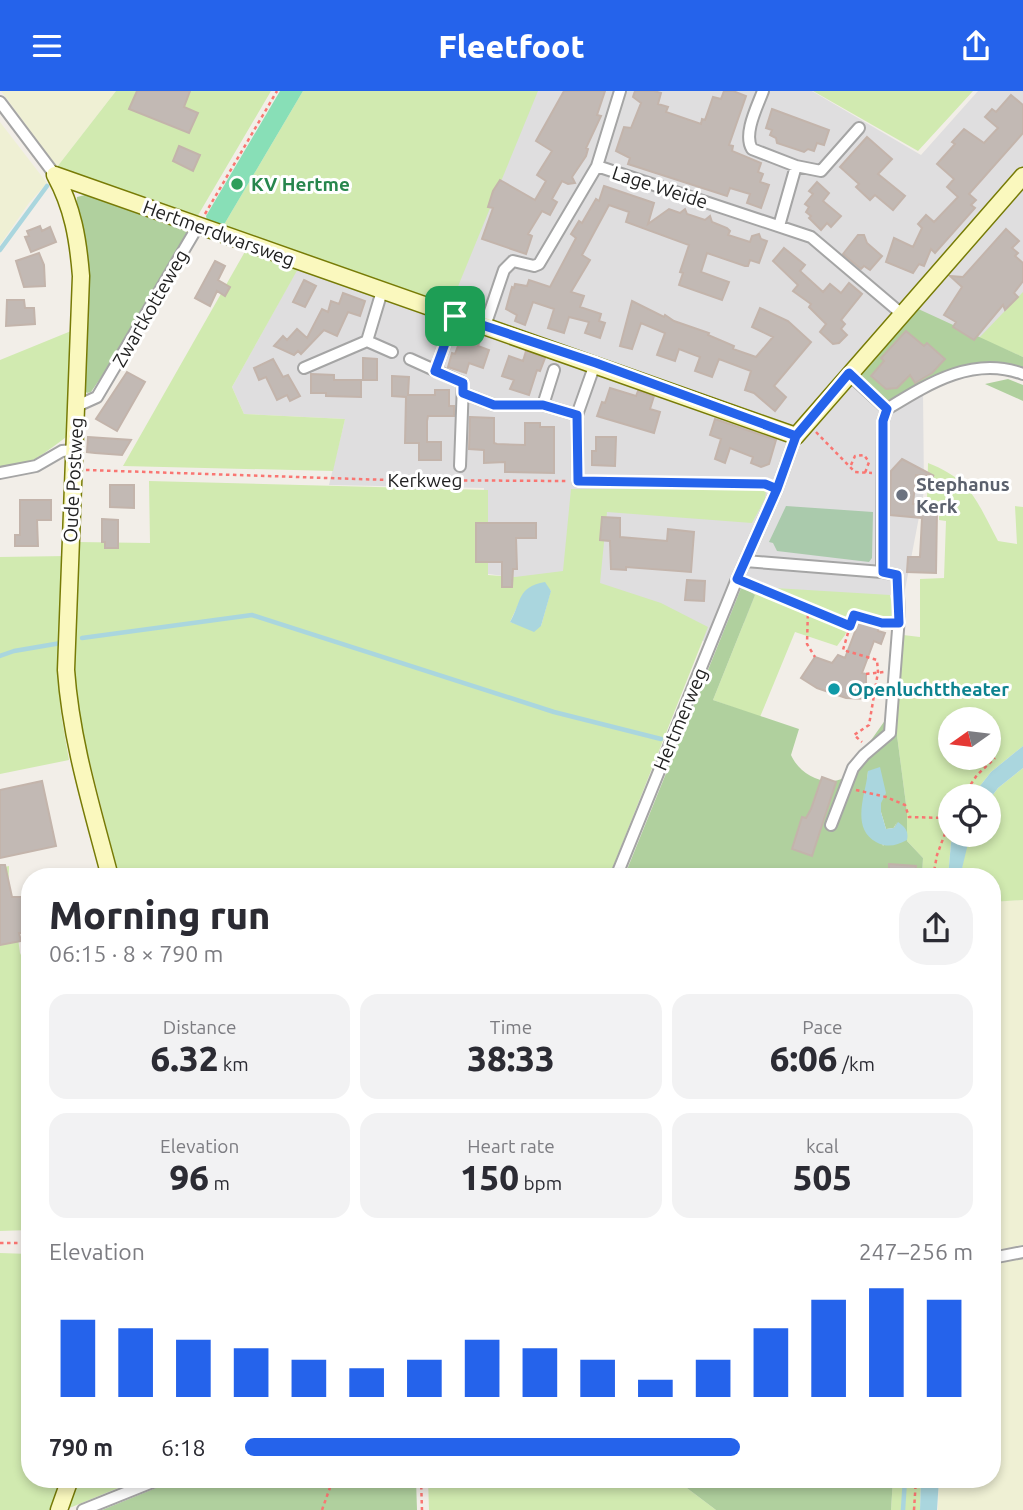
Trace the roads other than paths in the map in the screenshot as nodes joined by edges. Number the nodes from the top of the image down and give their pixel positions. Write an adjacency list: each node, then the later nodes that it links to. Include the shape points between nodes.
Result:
1 (620, 91): 5 (street)
2 (763, 91): 6 (street, via 748,143 752,149)
3 (0, 102): 7 (street, Oude Postweg)
4 (859, 128): 6 (street, via 821,171)
5 (597, 166): 10 (street, Lage Weide); 14 (street, Lage Weide, via 538,264 513,261 504,269)
6 (796, 166): 10 (street)
7 (55, 174): 9 (street, Hertmerdwarsweg); 26 (street, Oude Postweg, via 78,236)
8 (1023, 176): 12 (street, Hertmerweg)
9 (198, 226): 11 (street, Hertmerdwarsweg); 26 (street, Zwartkotteweg, via 97,397)
10 (779, 226): 12 (street, Lage Weide, via 811,237)
11 (382, 291): 13 (street, Hertmerdwarsweg); 15 (street)
12 (903, 315): 22 (street, Hertmerweg)
13 (455, 316): 14 (street, Hertmerdwarsweg); 21 (street)
14 (485, 326): 18 (street, Hertmerdwarsweg)
15 (367, 341): 16 (street); 19 (street)
16 (393, 352)
17 (410, 359): 21 (street)
18 (596, 363): 28 (street); 29 (street, Hertmerdwarsweg)
19 (304, 368)
20 (554, 370): 28 (street, via 543,405)
21 (435, 371): 24 (street, via 463,383)
22 (849, 373): 27 (street); 29 (street, Hertmerweg)
23 (1023, 374): 27 (street, via 1009,369 969,370 931,382)
24 (463, 393): 25 (street); 31 (street)
25 (494, 405)
26 (77, 406): 30 (street, Oude Postweg)
27 (887, 409): 35 (street, via 883,421)
28 (577, 415): 33 (street)
29 (796, 436): 34 (street, Hertmerweg)
30 (74, 450): 32 (street, via 62,451 36,466); 37 (street, Oude Postweg, via 68,699 76,750)
31 (460, 466)
32 (0, 473)
33 (578, 481)
34 (745, 561): 35 (street); 38 (street, Hertmerweg)
35 (883, 572): 36 (street, via 897,575 899,623 890,733 853,768)
36 (831, 825)
37 (108, 868)
38 (620, 868)
39 (1023, 1252): 40 (street)
40 (1001, 1256)
41 (68, 1488): 43 (street)
42 (138, 1488): 44 (street)
43 (60, 1510)
44 (83, 1510)

